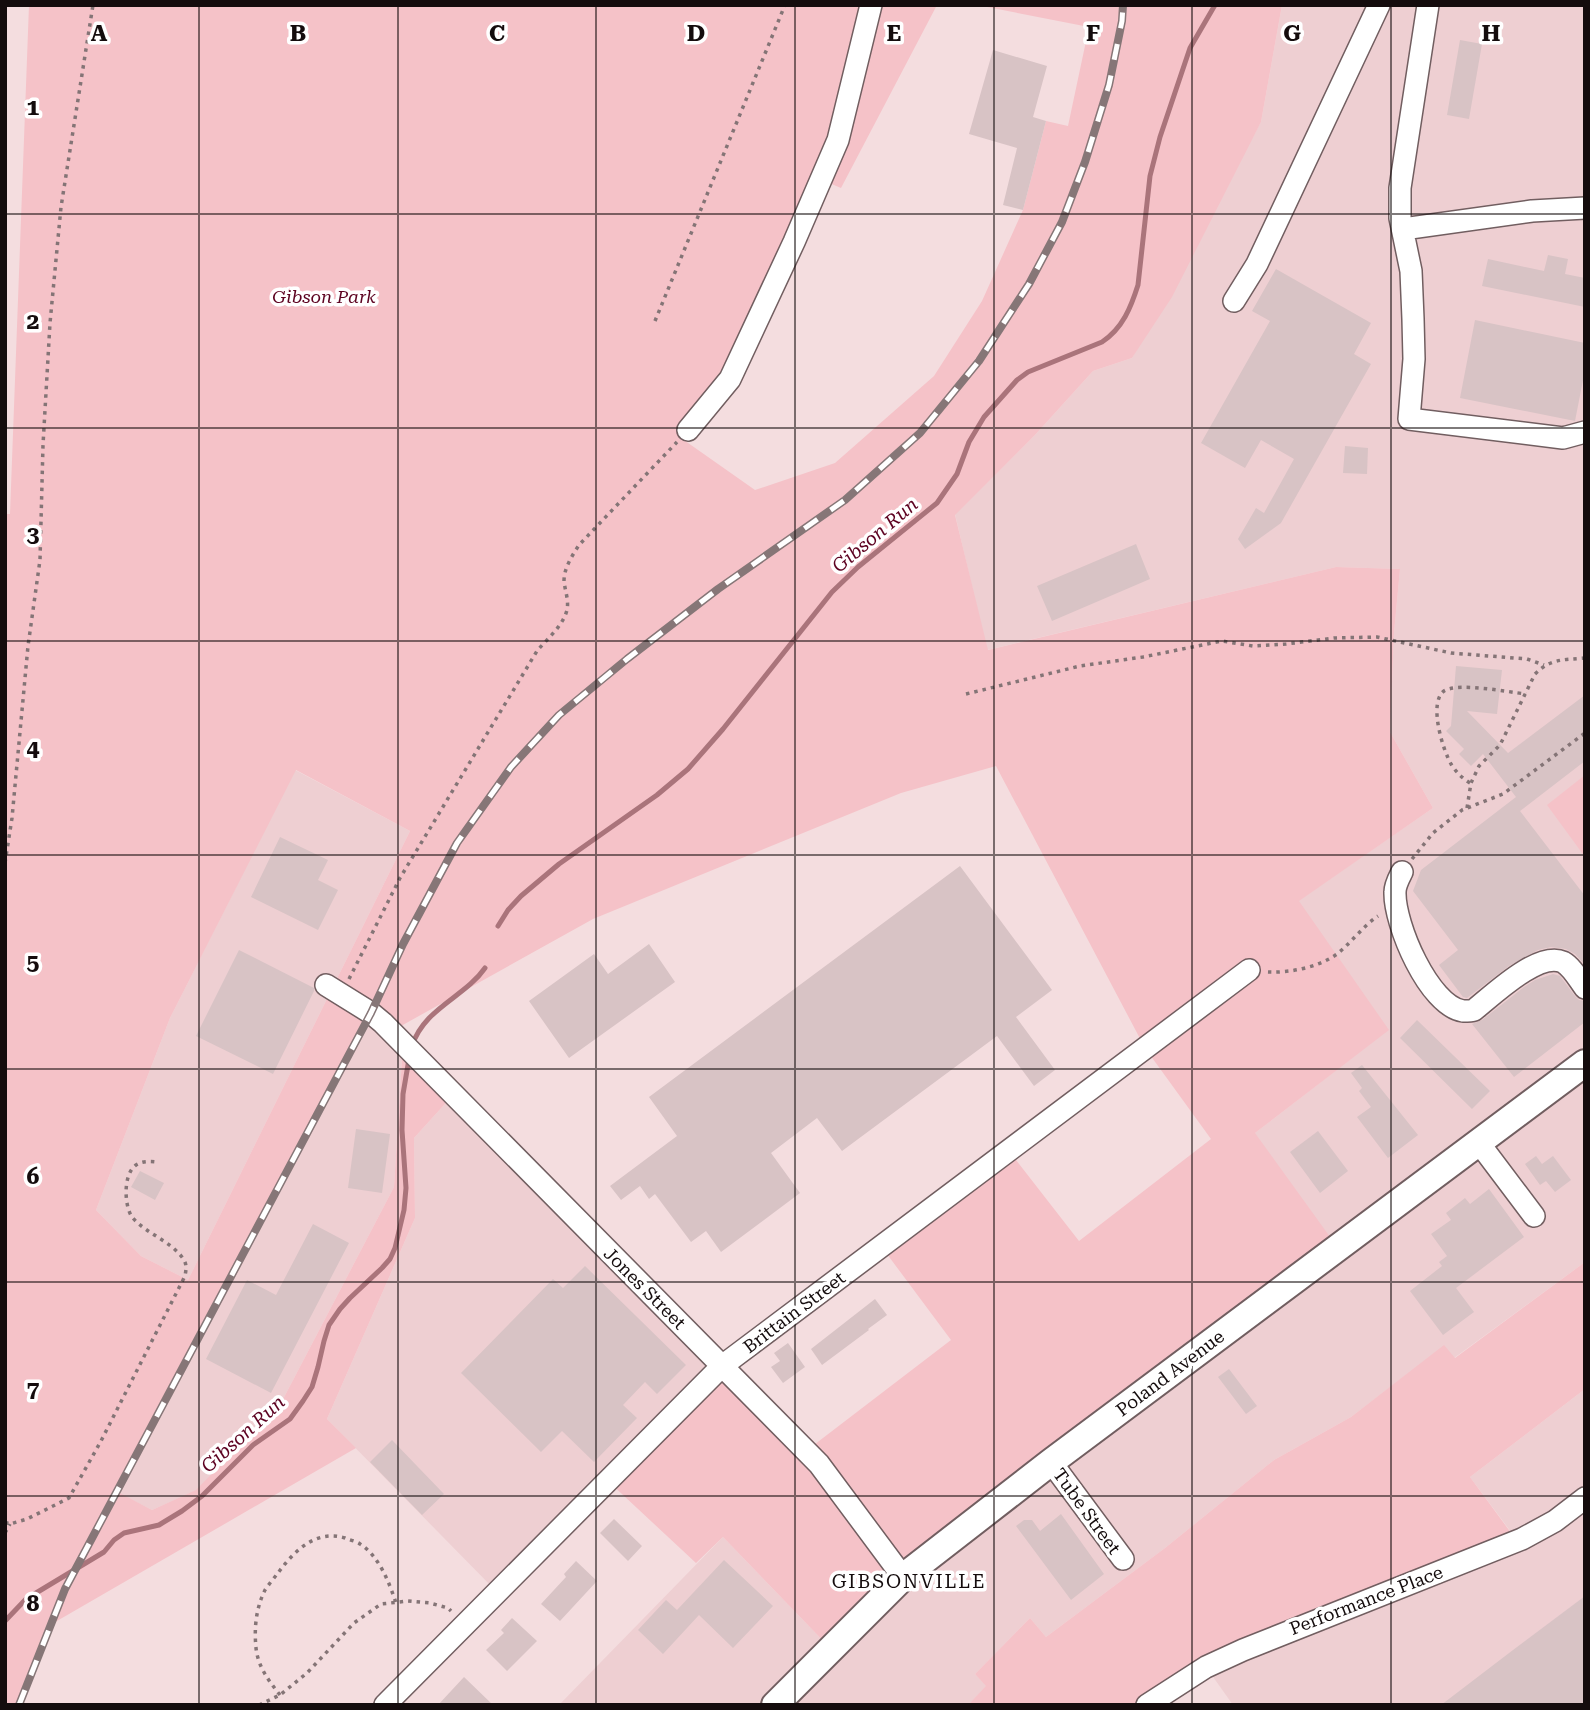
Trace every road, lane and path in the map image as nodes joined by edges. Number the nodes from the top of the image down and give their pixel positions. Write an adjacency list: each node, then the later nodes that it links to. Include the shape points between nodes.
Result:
1 (93, 5): 19 (path, via 61,207 44,418 39,568)
2 (785, 5): 9 (path)
3 (871, 5): 10 (street, via 830,160 730,379)
4 (1379, 5): 8 (street, via 1257,264)
5 (1428, 5): 7 (street, via 1400,188)
6 (1585, 208): 7 (street)
7 (1403, 229): 11 (street, via 1413,319 1409,419 1563,438)
8 (1234, 300)
9 (655, 321)
10 (688, 430): 24 (path, via 579,545 564,580 567,610 537,651)
11 (1585, 432)
12 (1585, 659): 13 (path)
13 (1544, 666): 14 (path, via 1527,659 1451,653 1377,637 1253,646 1222,641 1080,666); 15 (path)
14 (966, 694)
15 (1526, 694): 17 (path, via 1500,745 1479,766); 17 (path, via 1456,688 1439,698 1440,735 1450,763)
16 (1585, 733): 18 (path, via 1503,794)
17 (1471, 783): 18 (path)
18 (1467, 808): 20 (path, via 1433,833)
19 (5, 863)
20 (1402, 872): 21 (street, via 1395,889)
21 (1396, 907): 22 (path, via 1368,923 1336,955 1316,964 1283,971); 23 (street, via 1409,950 1424,976 1441,998 1464,1012 1474,1010 1540,962 1564,962)
22 (1248, 970): 29 (street, Brittain Street)
23 (1585, 988)
24 (333, 990): 29 (street, Jones Street, via 383,1023)
25 (1585, 1063): 26 (main road, Poland Avenue)
26 (1479, 1143): 28 (street); 30 (main road, Poland Avenue)
27 (158, 1162): 32 (path, via 135,1165 128,1175 126,1205 144,1229 185,1261 185,1276 68,1498 27,1519)
28 (1534, 1216)
29 (722, 1366): 35 (street, Jones Street, via 819,1464); 37 (street, Brittain Street)
30 (1051, 1462): 34 (street, Tube Street); 35 (main road, Poland Avenue)
31 (1585, 1498): 42 (street, Performance Place, via 1522,1539 1243,1650 1206,1667)
32 (7, 1523): 33 (path)
33 (5, 1533)
34 (1123, 1559)
35 (903, 1577): 41 (main road, Poland Avenue)
36 (396, 1602): 37 (path, via 448,1608); 38 (path, via 381,1604 354,1623); 38 (path, via 374,1558 359,1543 339,1536 317,1538 302,1546 265,1590 255,1619 256,1650 263,1673)
37 (466, 1623): 40 (street, Brittain Street)
38 (280, 1695): 39 (path)
39 (259, 1705)
40 (385, 1705)
41 (775, 1705)
42 (1147, 1705)

